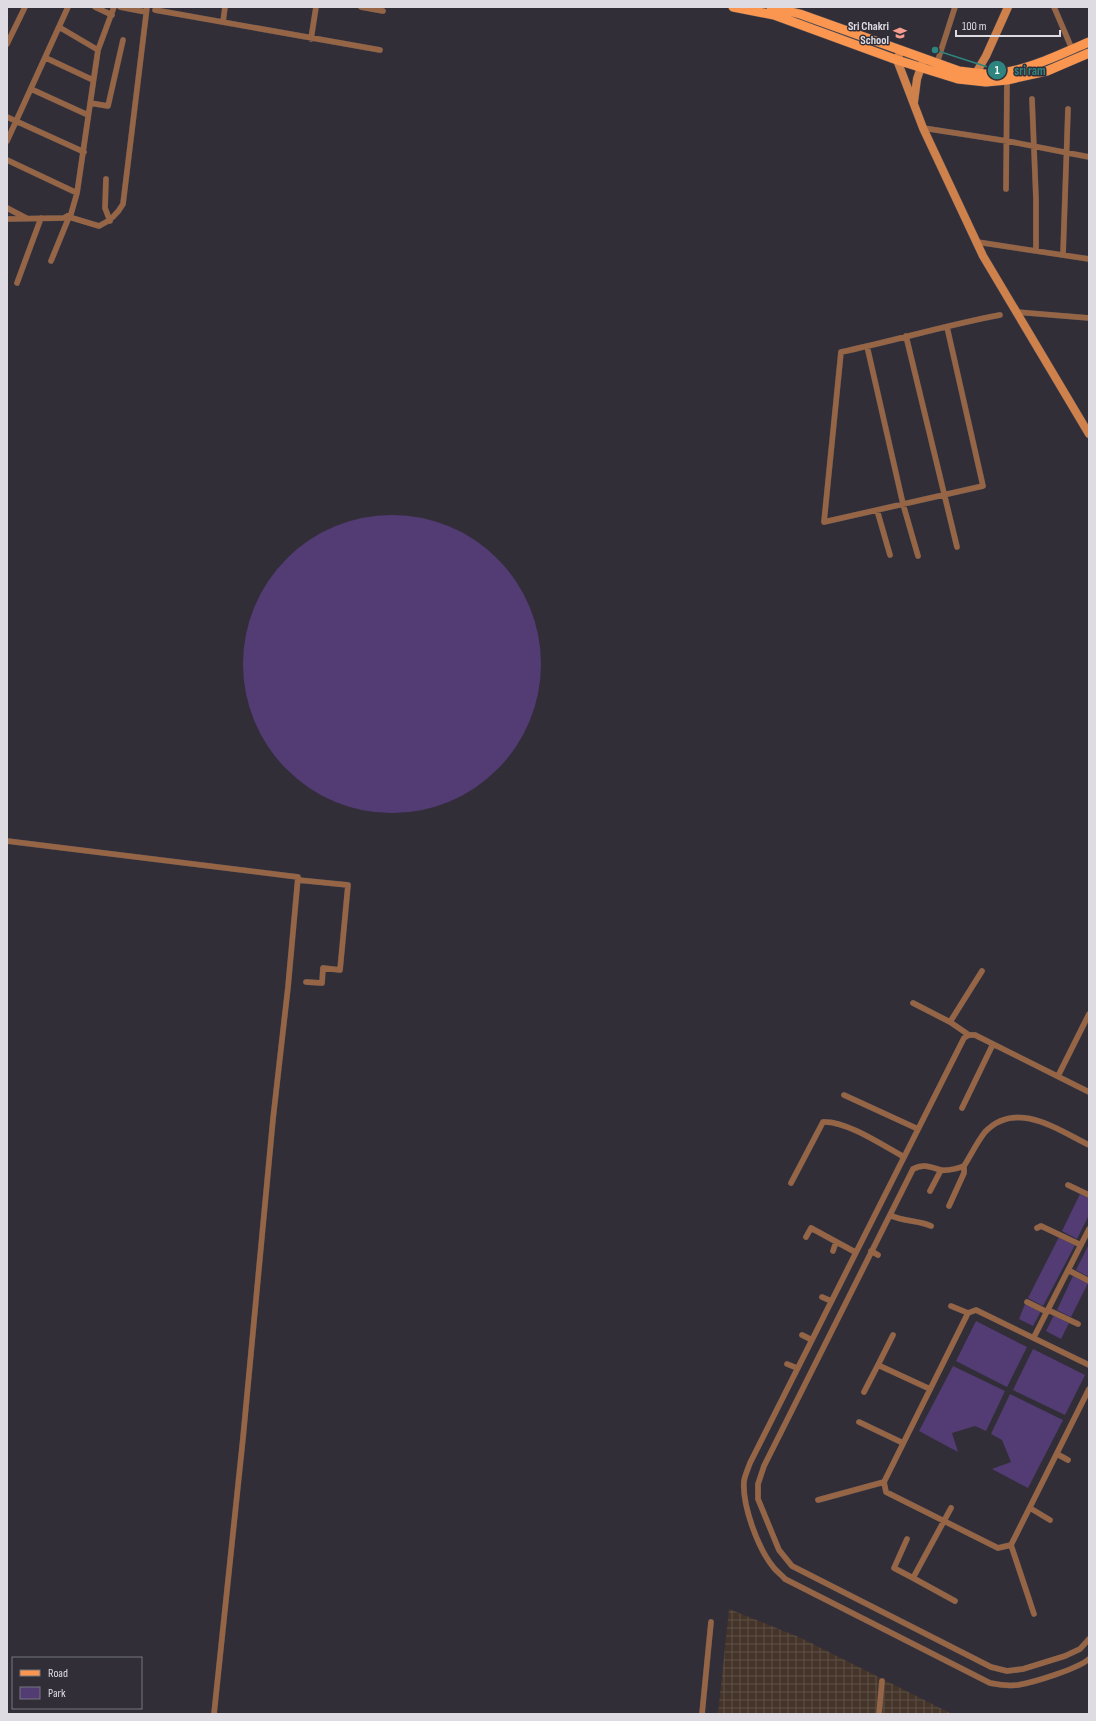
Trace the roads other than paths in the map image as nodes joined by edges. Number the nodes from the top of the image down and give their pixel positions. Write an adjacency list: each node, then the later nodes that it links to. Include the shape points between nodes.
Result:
1 (25, 7): 24 (street)
2 (68, 7): 20 (street)
3 (95, 7): 18 (street)
4 (114, 7): 18 (street)
5 (120, 7): 14 (street)
6 (225, 7): 19 (street)
7 (316, 7): 21 (street)
8 (361, 7): 16 (street)
9 (733, 7): 31 (main road, via 774,15)
10 (771, 7): 17 (main road)
11 (955, 7): 33 (street)
12 (1054, 7): 25 (street)
13 (1010, 8): 34 (street)
14 (147, 10): 61 (street, via 123,204)
15 (154, 10): 19 (street)
16 (383, 11)
17 (802, 11): 28 (main road)
18 (112, 15): 26 (street)
19 (223, 22): 21 (street)
20 (58, 27): 26 (street); 30 (street)
21 (311, 38): 27 (street)
22 (123, 40): 39 (street, via 108,106)
23 (1089, 42): 25 (main road)
24 (7, 44)
25 (1072, 49): 34 (main road, via 1027,67 1001,73)
26 (98, 50): 35 (street)
27 (380, 50)
28 (901, 50): 31 (street); 32 (main road)
29 (1089, 53): 36 (main road, via 1047,71)
30 (46, 58): 35 (street); 37 (street)
31 (897, 60): 32 (main road); 40 (street)
32 (923, 63): 33 (main road); 36 (main road, via 958,79 986,82); 40 (street, via 914,92)
33 (937, 63): 34 (main road, via 959,71)
34 (976, 73)
35 (94, 80): 39 (street)
36 (1008, 80): 46 (street)
37 (31, 89): 42 (street); 44 (street)
38 (1032, 99): 48 (street)
39 (90, 104): 42 (street)
40 (913, 105): 45 (street)
41 (1068, 109): 50 (street)
42 (88, 115): 49 (street)
43 (7, 117): 44 (street)
44 (16, 121): 47 (street); 49 (street)
45 (923, 128): 46 (street); 62 (street)
46 (1007, 141): 48 (street); 54 (street)
47 (7, 142)
48 (1035, 147): 50 (street); 63 (street)
49 (84, 152): 55 (street)
50 (1066, 153): 51 (street); 64 (street)
51 (1089, 157)
52 (7, 160): 55 (street)
53 (106, 179): 61 (street, via 105,208)
54 (1006, 189)
55 (77, 193): 57 (street)
56 (7, 208): 58 (street)
57 (69, 217): 59 (street); 61 (street, via 99,226); 66 (street)
58 (27, 218): 59 (street); 60 (street)
59 (41, 218): 67 (street)
60 (7, 220)
61 (110, 221)
62 (977, 242): 63 (street); 68 (street)
63 (1036, 251): 64 (street)
64 (1063, 254): 65 (street)
65 (1089, 259)
66 (51, 261)
67 (17, 283)
68 (1016, 312): 70 (street); 74 (street)
69 (1000, 315): 71 (street)
70 (1089, 318)
71 (947, 326): 72 (street); 75 (street, via 983,486)
72 (906, 336): 73 (street); 75 (street)
73 (868, 346): 76 (street); 77 (street, via 841,352 824,522)
74 (1089, 434)
75 (945, 495): 76 (street); 78 (street)
76 (903, 504): 77 (street); 80 (street)
77 (877, 510): 79 (street)
78 (957, 547)
79 (890, 555)
80 (918, 556)
81 (7, 841): 82 (street, via 298,877)
82 (298, 880): 84 (street, via 348,884 340,970 323,968 322,983); 154 (street)
83 (982, 971): 87 (street)
84 (306, 982)
85 (913, 1003): 87 (street)
86 (1089, 1014): 90 (street)
87 (950, 1022): 88 (street)
88 (969, 1035): 89 (street, via 975,1035); 94 (street, via 964,1038)
89 (993, 1044): 90 (street); 93 (street)
90 (1058, 1076): 91 (street)
91 (1089, 1092)
92 (844, 1094): 94 (street)
93 (962, 1108)
94 (918, 1129): 96 (street)
95 (1089, 1145): 97 (street, via 1031,1118 1015,1117 1000,1122 986,1132)
96 (904, 1157): 99 (street, via 846,1126 831,1121 823,1122); 113 (street)
97 (964, 1166): 98 (street); 103 (street, via 964,1173)
98 (941, 1170): 101 (street); 104 (street, via 920,1165 913,1169)
99 (791, 1183)
100 (1068, 1185): 102 (street)
101 (930, 1191)
102 (1089, 1195)
103 (949, 1206)
104 (890, 1215): 105 (street, via 897,1219); 112 (street)
105 (931, 1226)
106 (1037, 1228): 110 (street, via 1040,1226)
107 (1089, 1229): 110 (street)
108 (806, 1237): 109 (street, via 811,1228)
109 (836, 1242): 111 (street); 113 (street)
110 (1081, 1245): 115 (street)
111 (833, 1250)
112 (871, 1251): 114 (street); 151 (street, via 764,1466 758,1484 758,1499 779,1550 792,1566 991,1668 1007,1671 1023,1669 1065,1656 1080,1649)
113 (855, 1252): 118 (street)
114 (878, 1255)
115 (1068, 1270): 116 (street); 121 (street)
116 (1089, 1281)
117 (822, 1297): 118 (street)
118 (831, 1302): 127 (street)
119 (1028, 1302): 121 (street)
120 (950, 1306): 122 (street)
121 (1048, 1311): 123 (street); 126 (street)
122 (968, 1313): 126 (street, via 976,1310); 132 (street)
123 (1078, 1324)
124 (802, 1335): 127 (street)
125 (893, 1335): 129 (street)
126 (1034, 1337): 130 (street)
127 (812, 1340): 131 (street)
128 (787, 1364): 131 (street)
129 (878, 1365): 132 (street); 134 (street)
130 (1089, 1365)
131 (797, 1368): 152 (street, via 744,1480 745,1497 753,1528 763,1552 774,1568 785,1578 990,1683 1018,1685 1071,1669)
132 (930, 1389): 136 (street)
133 (1089, 1389): 137 (street)
134 (864, 1392)
135 (859, 1422): 136 (street)
136 (903, 1443): 139 (street)
137 (1057, 1454): 138 (street); 142 (street)
138 (1068, 1460)
139 (884, 1482): 140 (street); 144 (street, via 886,1492)
140 (818, 1500)
141 (951, 1508): 144 (street)
142 (1030, 1508): 143 (street); 146 (street)
143 (1050, 1520)
144 (944, 1521): 146 (street, via 998,1548); 147 (street)
145 (907, 1539): 147 (street, via 894,1568)
146 (1011, 1545): 149 (street)
147 (914, 1578): 148 (street)
148 (955, 1601)
149 (1034, 1614)
150 (711, 1622): 155 (street)
151 (1089, 1639)
152 (1089, 1659)
153 (882, 1681): 156 (street)
154 (214, 1714)
155 (702, 1714)
156 (878, 1714)

